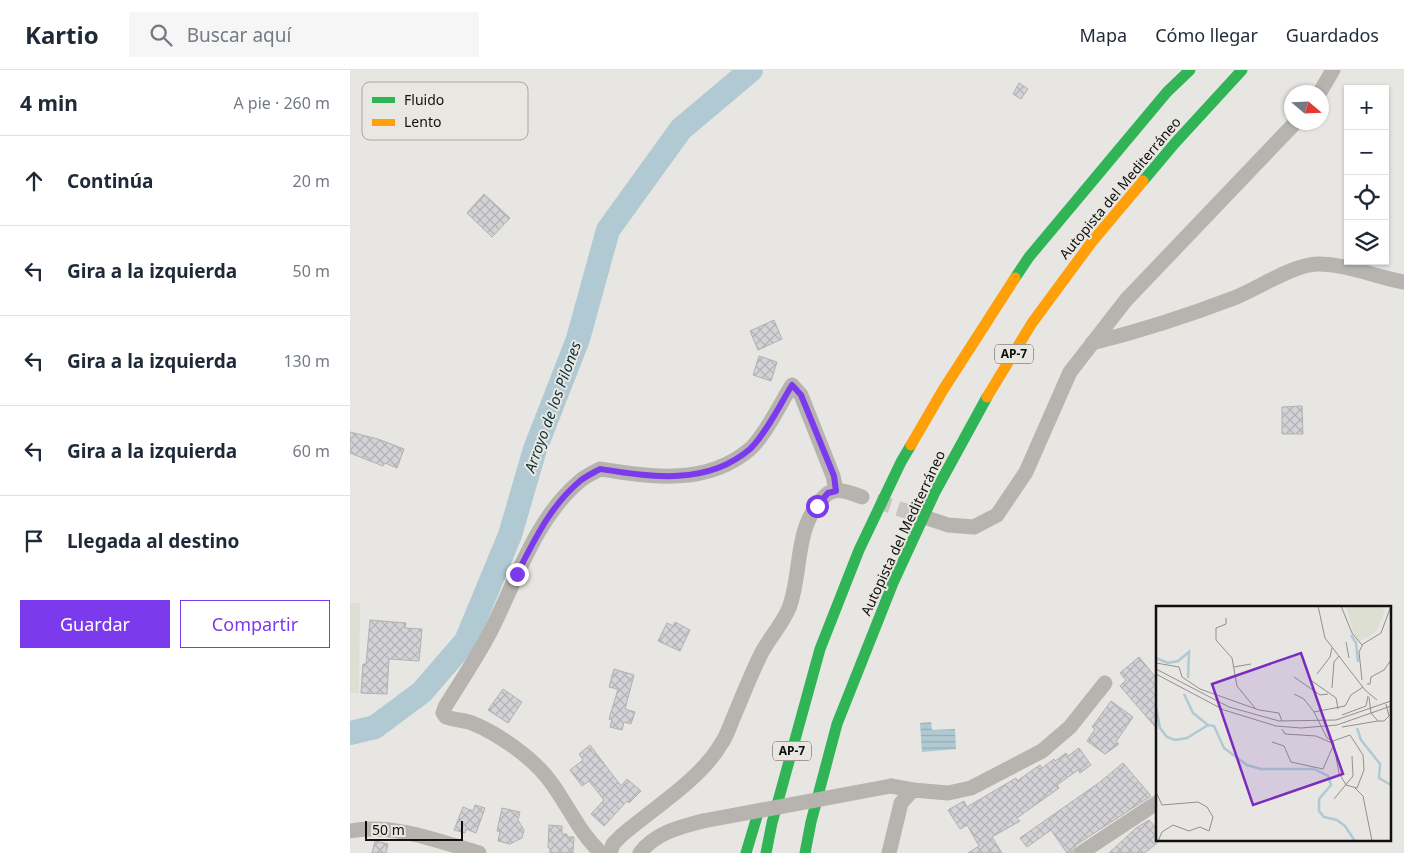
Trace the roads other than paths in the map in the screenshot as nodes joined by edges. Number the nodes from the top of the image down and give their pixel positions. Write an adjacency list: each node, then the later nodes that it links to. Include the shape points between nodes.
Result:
1 (1190, 70): 11 (highway, Autopista del Mediterráneo / AP-7, via 1167,92 1029,258 944,390 901,462 859,550)
2 (1242, 70): 12 (highway, Autopista del Mediterráneo / AP-7, via 1103,229 1032,323 935,492 893,583)
3 (1333, 70): 4 (street)
4 (1324, 85)
5 (1288, 130): 7 (street, via 1126,300)
6 (1404, 282): 7 (street, via 1317,264 1299,268 1235,297 1155,326)
7 (1092, 343): 10 (street, via 1070,372 1026,472 998,515 974,527 948,525)
8 (836, 491): 9 (street); 23 (street, via 834,476 801,395 792,385 750,448 726,464 702,474 668,477 600,469 580,481 542,526 487,638 443,713 446,717 472,723 528,758 549,780 578,827); 24 (street, via 828,493 817,506 806,527 789,608 762,652 722,744 694,776 621,836)
9 (862, 496)
10 (927, 518)
11 (820, 648): 14 (highway); 27 (highway, Autopista del Mediterráneo / AP-7)
12 (854, 682): 15 (highway); 28 (highway, Autopista del Mediterráneo / AP-7, via 837,724)
13 (1105, 683): 17 (street, via 1070,727 1042,751 971,788 948,792)
14 (794, 700)
15 (848, 727)
16 (835, 789): 20 (highway)
17 (913, 790): 25 (street, bridge, via 891,786 703,822 668,832); 29 (street, via 901,803)
18 (763, 796): 26 (highway)
19 (1156, 803): 30 (street)
20 (831, 806)
21 (350, 831): 22 (street, via 366,828 408,833)
22 (479, 853)
23 (601, 853)
24 (610, 853)
25 (640, 853)
26 (746, 853)
27 (766, 853)
28 (805, 853)
29 (889, 853)
30 (1081, 853)

